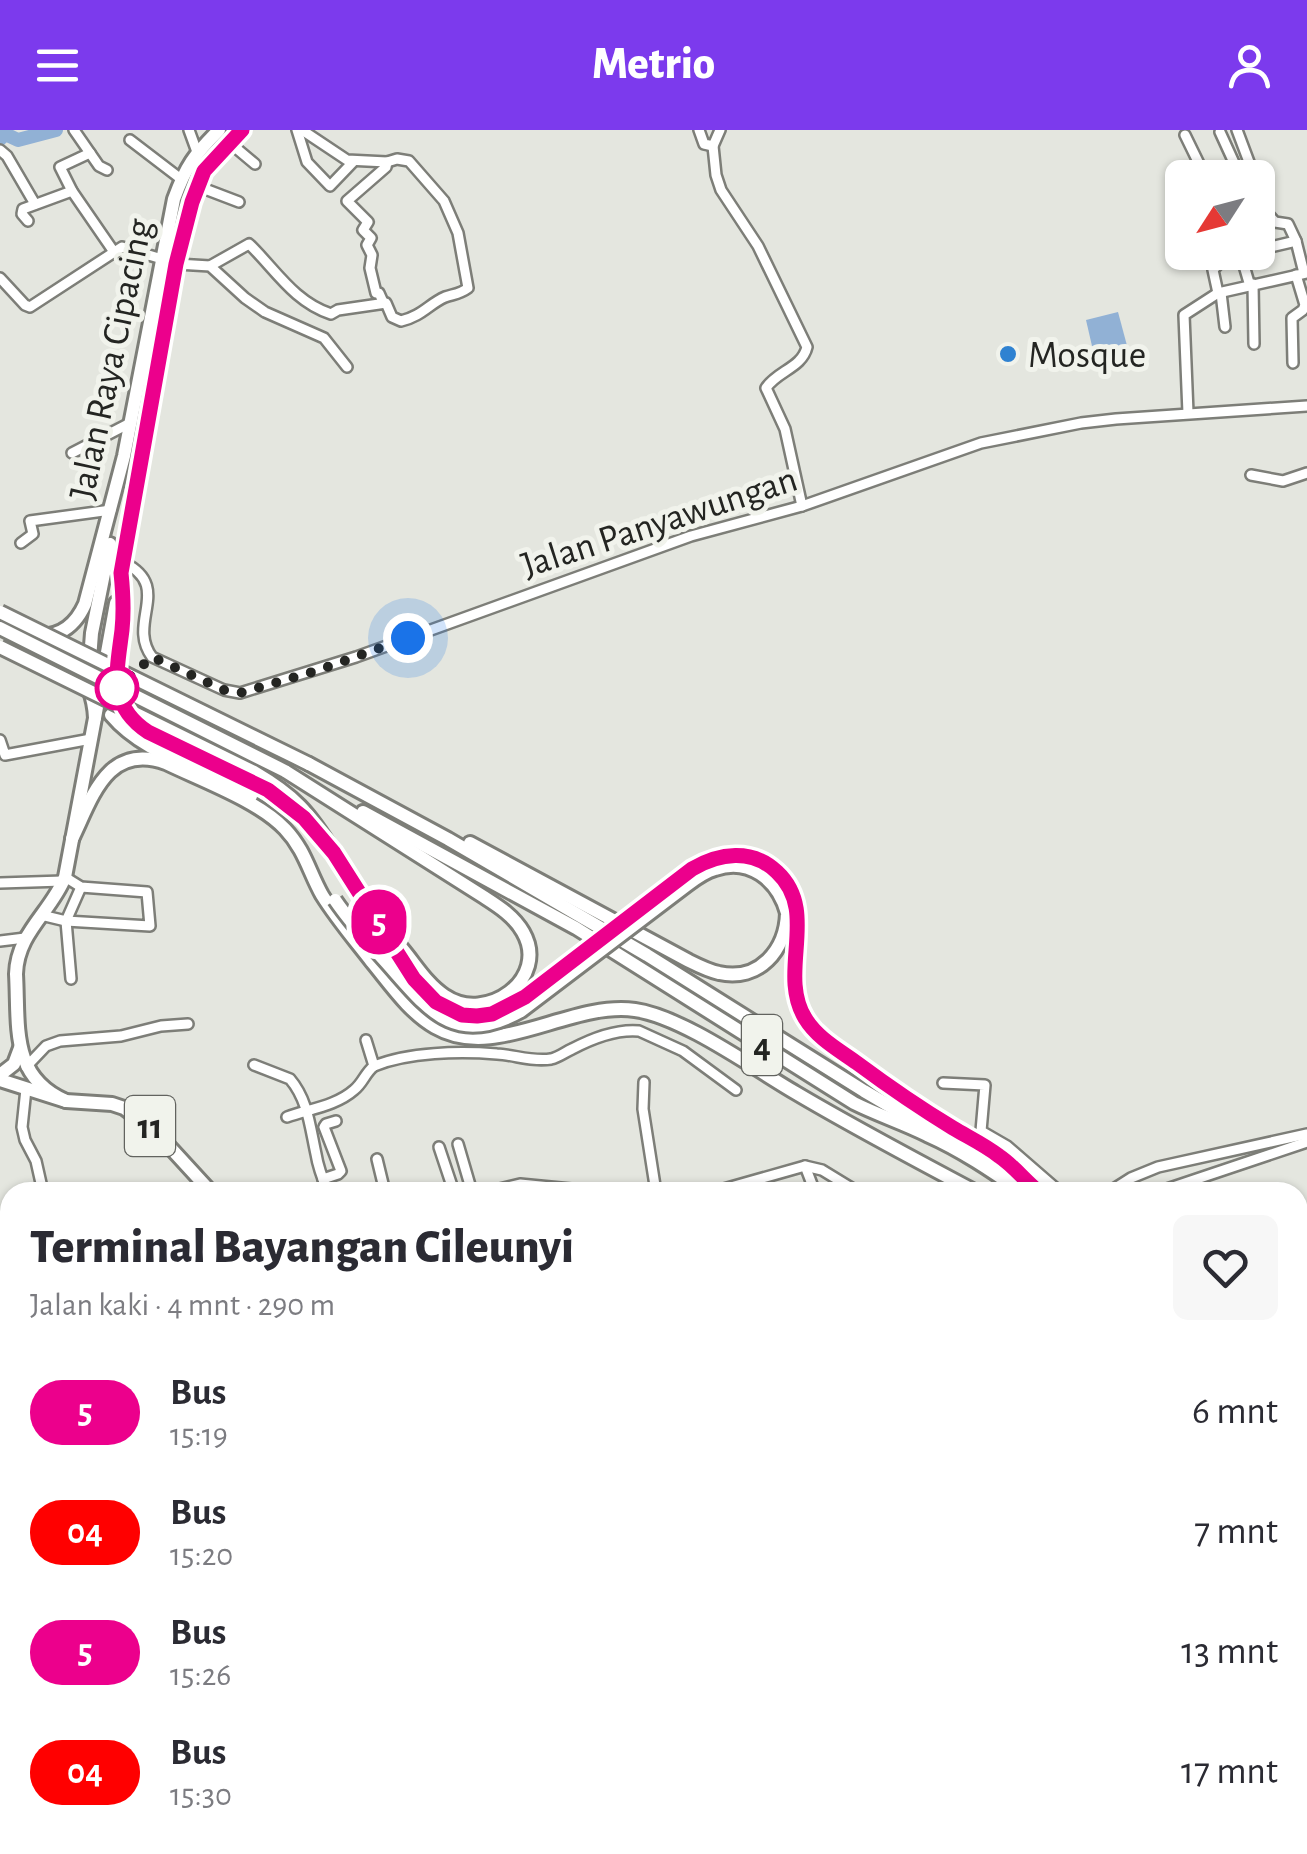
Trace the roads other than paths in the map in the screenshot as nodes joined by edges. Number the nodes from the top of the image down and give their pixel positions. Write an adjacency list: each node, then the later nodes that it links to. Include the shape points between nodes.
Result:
1 (74, 130): 16 (street)
2 (189, 130): 15 (street)
3 (219, 130): 15 (highway, Jalan Raya Cipacing)
4 (242, 130): 12 (highway, Jalan Raya Cipacing)
5 (300, 130): 20 (street); 20 (street, via 307,162 330,186)
6 (699, 130): 13 (street, via 704,144)
7 (720, 130): 13 (street)
8 (1237, 130): 19 (street)
9 (1220, 132): 18 (street)
10 (1185, 135): 17 (street)
11 (130, 140): 24 (street)
12 (230, 142): 22 (street); 25 (highway, Jalan Raya Cipacing)
13 (713, 146): 55 (street, via 721,190 758,246 807,347 803,359 766,388 785,428)
14 (0, 150): 28 (street)
15 (197, 152): 24 (highway, Jalan Raya Cipacing)
16 (90, 153): 23 (street); 26 (street, via 60,166)
17 (1197, 160)
18 (1233, 160)
19 (1248, 160)
20 (353, 162): 21 (street)
21 (387, 162): 43 (street, via 348,200 368,222 370,268); 43 (street, via 409,161 444,201 469,285 401,322)
22 (255, 164)
23 (107, 170)
24 (182, 179): 34 (highway, Jalan Raya Cipacing)
25 (197, 186): 27 (street); 35 (highway, Jalan Raya Cipacing)
26 (72, 192): 28 (street); 33 (street)
27 (239, 202)
28 (35, 204): 29 (street, via 21,211)
29 (28, 221)
30 (1275, 222): 31 (street, via 1288,224)
31 (1296, 241): 32 (street); 39 (street)
32 (1275, 246)
33 (114, 252): 34 (street, via 126,247); 40 (street, via 27,307)
34 (162, 259): 50 (highway, Jalan Raya Cipacing)
35 (176, 264): 36 (street); 58 (highway, Jalan Raya Cipacing)
36 (210, 266): 43 (street, via 249,244 318,310 330,314); 47 (street, via 265,312 324,338)
37 (1212, 270): 42 (street)
38 (1248, 270): 41 (street)
39 (1302, 274): 41 (street); 46 (street, via 1303,310 1292,318)
40 (0, 278)
41 (1252, 285): 42 (street); 45 (street)
42 (1219, 293): 44 (street); 49 (street, via 1184,316)
43 (383, 302)
44 (1224, 327)
45 (1254, 344)
46 (1293, 363)
47 (347, 368)
48 (1307, 406): 49 (street, Jalan Panyawungan)
49 (1188, 412): 55 (street, Jalan Panyawungan, via 981,444)
50 (132, 422): 51 (street); 52 (highway, Jalan Raya Cipacing)
51 (72, 453)
52 (124, 456): 56 (highway, Jalan Raya Cipacing); 64 (highway)
53 (1307, 474): 54 (street, via 1283,481)
54 (1250, 476)
55 (802, 506): 58 (street, Jalan Panyawungan, via 691,536 240,693 152,657 142,636 146,580 133,567)
56 (111, 510): 57 (street, via 30,521 33,534); 62 (highway, Jalan Raya Cipacing, via 74,623 46,637)
57 (20, 543)
58 (122, 568): 66 (highway, Jalan Raya Cipacing); 74 (highway, bridge, via 116,664 118,692 132,720 268,790)
59 (0, 612): 76 (highway, bridge, via 309,764)
60 (0, 620): 62 (highway)
61 (0, 628): 71 (highway, 4, bridge)
62 (24, 633): 66 (highway, via 75,667 92,695)
63 (0, 647): 74 (highway, bridge, via 271,782 300,803)
64 (90, 660)
65 (111, 715): 69 (highway)
66 (95, 718): 67 (highway, Jalan Raya Cipacing)
67 (91, 739): 68 (street, via 4,756); 70 (highway, Jalan Raya Cipacing)
68 (0, 740)
69 (168, 760): 72 (highway, via 134,758); 75 (highway, via 282,826)
70 (86, 763): 72 (highway); 73 (highway, Jalan Raya Cipacing)
71 (285, 771): 76 (highway, 4, via 442,853); 83 (highway, bridge, via 502,908 528,940 528,966 504,998 478,1006 454,1002)
72 (108, 772): 73 (highway)
73 (72, 839): 77 (highway, Jalan Raya Cipacing)
74 (334, 853): 83 (highway)
75 (314, 873): 80 (highway, bridge, via 414,996 460,1024 492,1024 521,1011 716,868 758,872); 119 (highway, via 339,919 410,1007 453,1035 506,1035 601,1010 656,1015)
76 (507, 875): 80 (highway, via 720,974 744,974 770,960); 120 (highway, 4, via 864,1092 958,1138)
77 (64, 879): 78 (street); 79 (street); 81 (highway)
78 (0, 883)
79 (80, 887): 82 (street); 82 (street, via 147,892 150,926)
80 (792, 912): 83 (highway, bridge, via 792,894 775,870 734,854 719,856 692,869 525,997 477,1016 448,1010 424,992); 121 (highway, via 798,941 794,983 815,1031 1002,1157)
81 (41, 915): 82 (street); 84 (highway)
82 (66, 922): 86 (street)
83 (378, 922)
84 (25, 938): 85 (street); 89 (highway, via 16,963)
85 (0, 941)
86 (71, 979)
87 (188, 1024): 92 (street, via 60,1041)
88 (366, 1040): 91 (street)
89 (20, 1046): 92 (highway); 93 (highway)
90 (254, 1065): 99 (street, via 290,1078)
91 (374, 1066): 97 (street, via 466,1052 552,1058 638,1030 683,1051); 99 (street, via 356,1090)
92 (26, 1067): 98 (highway, via 40,1086)
93 (0, 1077): 96 (highway, 11)
94 (644, 1082): 115 (street)
95 (943, 1083): 122 (street, via 985,1084 981,1131)
96 (26, 1089): 98 (highway, 11); 109 (street, via 22,1127)
97 (736, 1090)
98 (66, 1102): 110 (highway, 11, via 112,1104 135,1114)
99 (308, 1111): 100 (street); 108 (street)
100 (287, 1117)
101 (336, 1121): 108 (street, via 324,1128 341,1171)
102 (1307, 1134): 123 (street, via 1158,1167)
103 (1307, 1142): 124 (street)
104 (458, 1144): 114 (street)
105 (438, 1148): 113 (street)
106 (377, 1159): 112 (street)
107 (805, 1166): 116 (street); 117 (street); 118 (street)
108 (323, 1179): 111 (street)
109 (40, 1182)
110 (202, 1182)
111 (324, 1182)
112 (382, 1182)
113 (450, 1182)
114 (469, 1182)
115 (655, 1182)
116 (746, 1182)
117 (811, 1182)
118 (842, 1182)
119 (957, 1182)
120 (1019, 1182)
121 (1023, 1182)
122 (1048, 1182)
123 (1126, 1182)
124 (1188, 1182)

